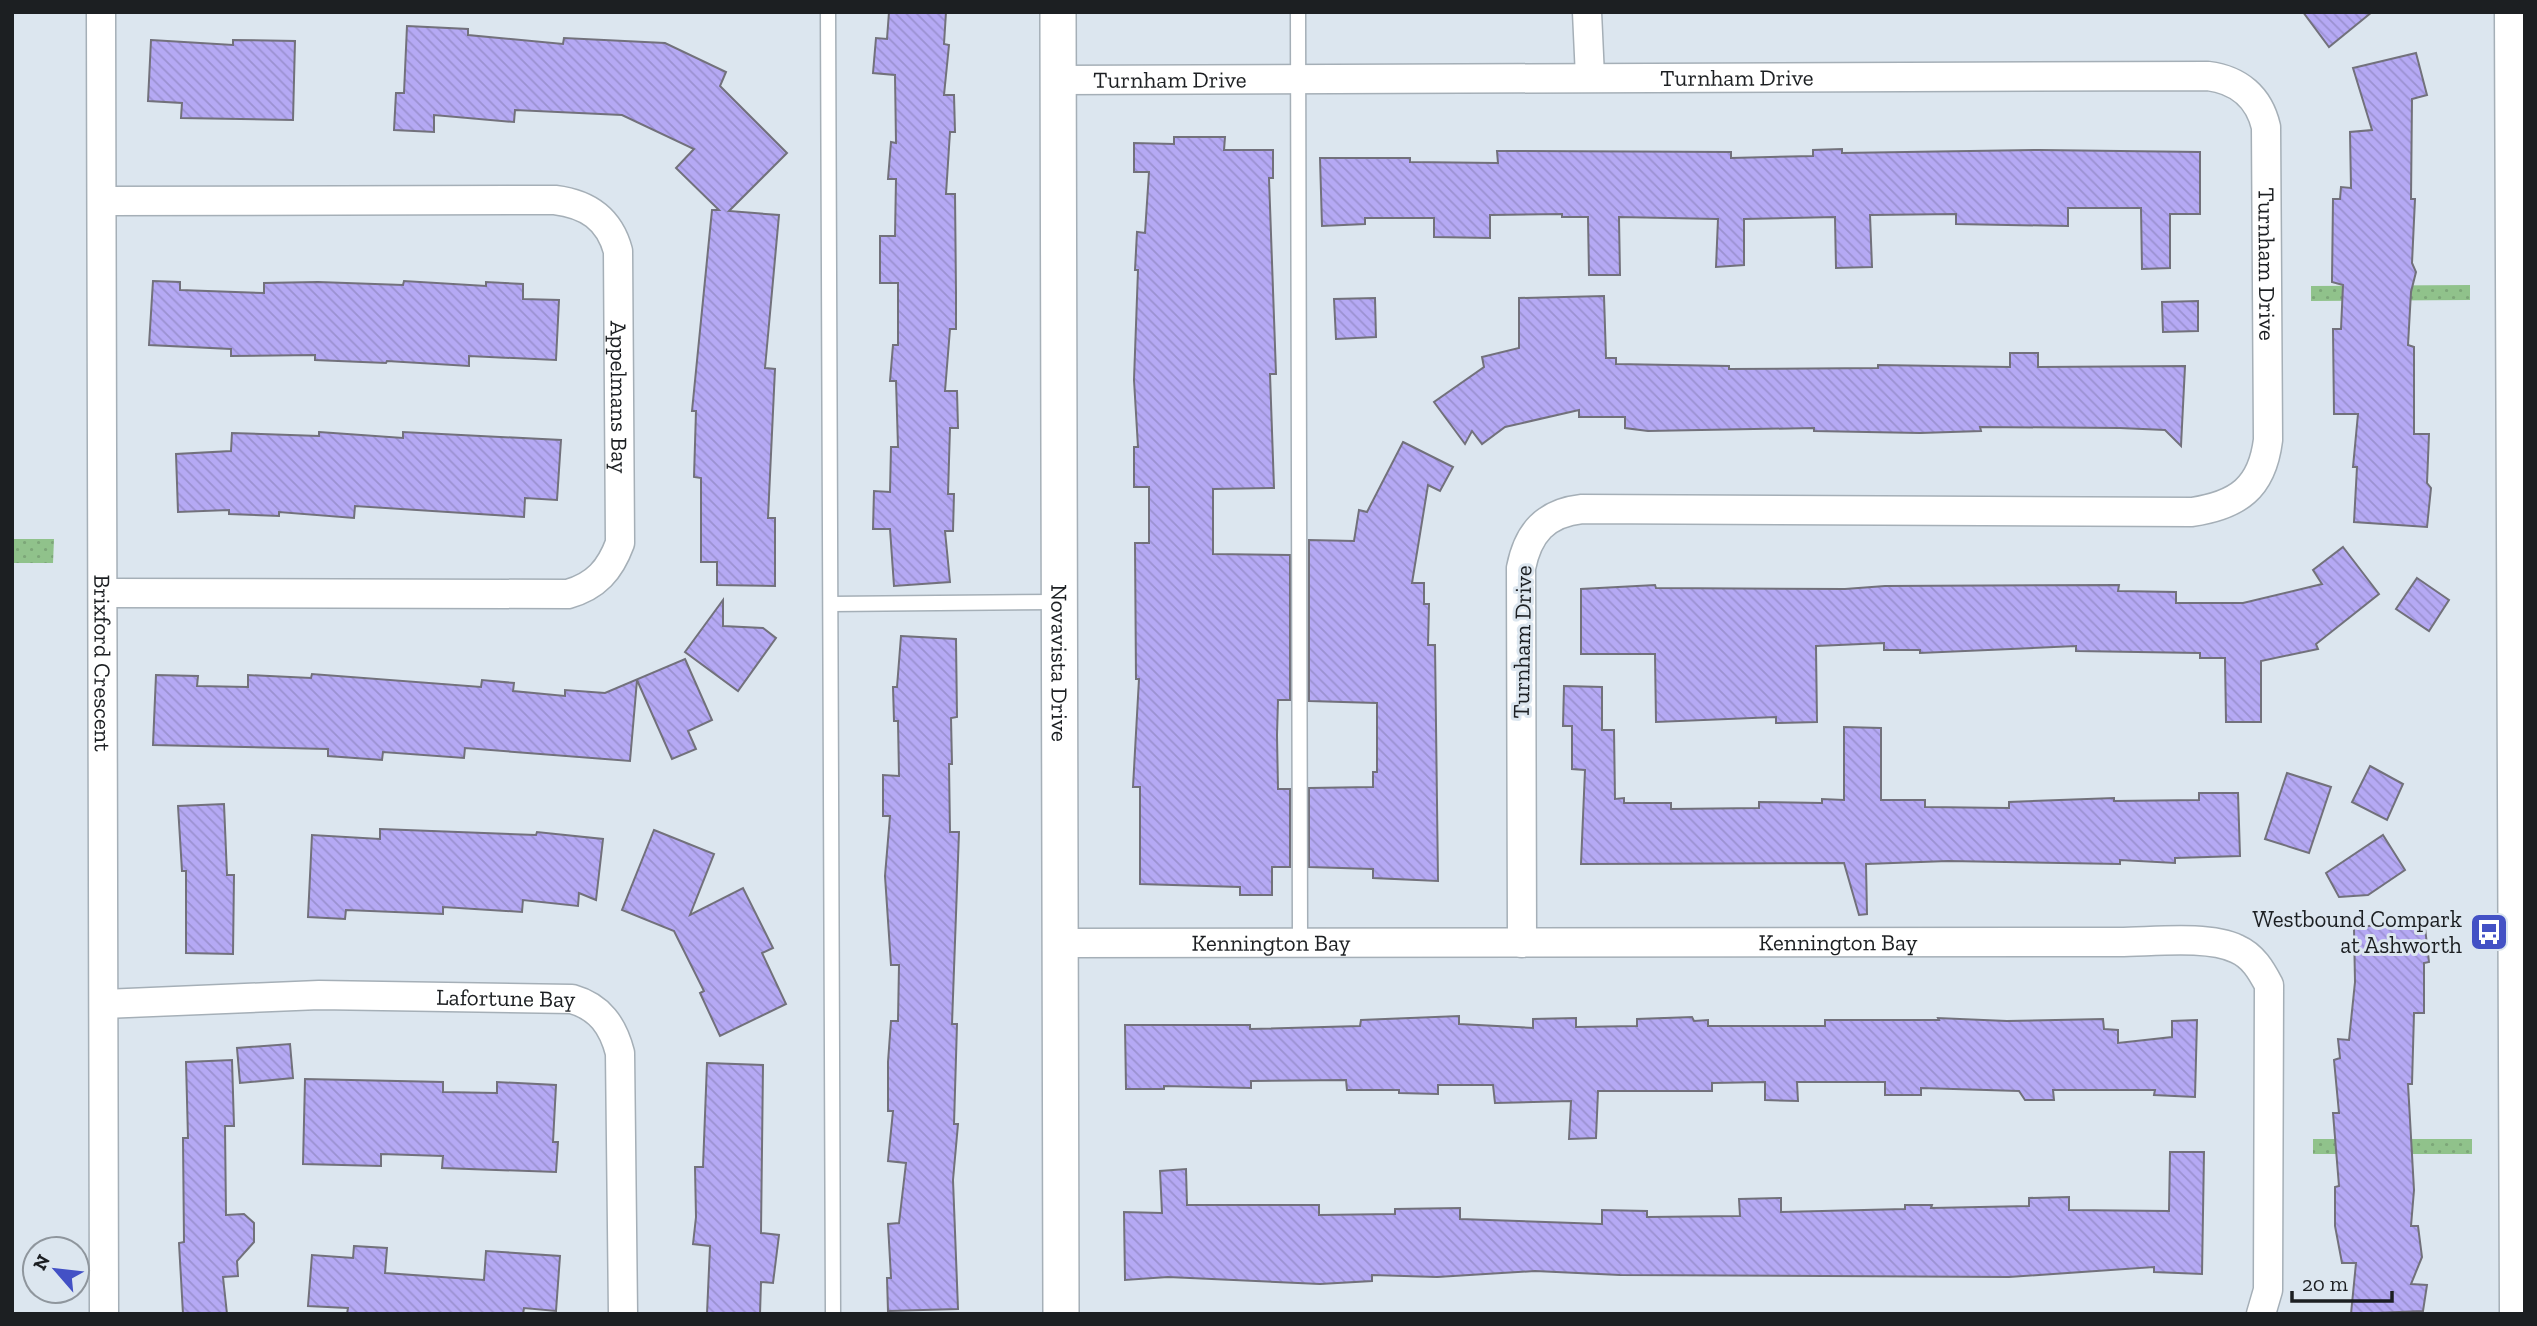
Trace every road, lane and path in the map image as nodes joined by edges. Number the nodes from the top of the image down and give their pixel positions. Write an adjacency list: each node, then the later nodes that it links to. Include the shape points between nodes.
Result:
1 (101, 12): 10 (street, Brixford Crescent)
2 (828, 12): 14 (lane)
3 (1058, 12): 9 (street, Novavista Drive)
4 (1298, 12): 8 (lane)
5 (1587, 12): 7 (street)
6 (2509, 12): 11 (street)
7 (1590, 77): 8 (street, Turnham Drive); 17 (street, Turnham Drive, via 2208,76 2236,85 2257,102 2266,127 2268,440 2266,461 2245,493 2215,509 2192,512 1582,509 1554,515 1537,527 1525,548 1521,568)
8 (1298, 79): 9 (street, Turnham Drive); 16 (lane)
9 (1058, 80): 13 (street, Novavista Drive)
10 (102, 201): 12 (street, Brixford Crescent); 12 (street, Appelmans Bay, via 555,200 584,206 607,225 618,251 620,543 602,577 568,594)
11 (2518, 209): 18 (street)
12 (103, 593): 19 (street, Brixford Crescent)
13 (1058, 602): 14 (lane); 15 (street, Novavista Drive)
14 (831, 604): 23 (lane)
15 (1059, 943): 16 (street, Kennington Bay); 24 (street, Novavista Drive)
16 (1300, 943): 17 (street, Kennington Bay)
17 (1522, 943): 25 (street, Kennington Bay, via 2197,942 2239,949 2260,968 2269,985 2268,1290)
18 (2520, 987): 20 (street)
19 (104, 1004): 21 (street, Brixford Crescent); 22 (street, Lafortune Bay, via 319,995 572,999 585,1003 609,1024 620,1053)
20 (2520, 1093): 26 (street)
21 (104, 1314)
22 (623, 1314)
23 (834, 1314)
24 (1060, 1314)
25 (2261, 1314)
26 (2514, 1314)

